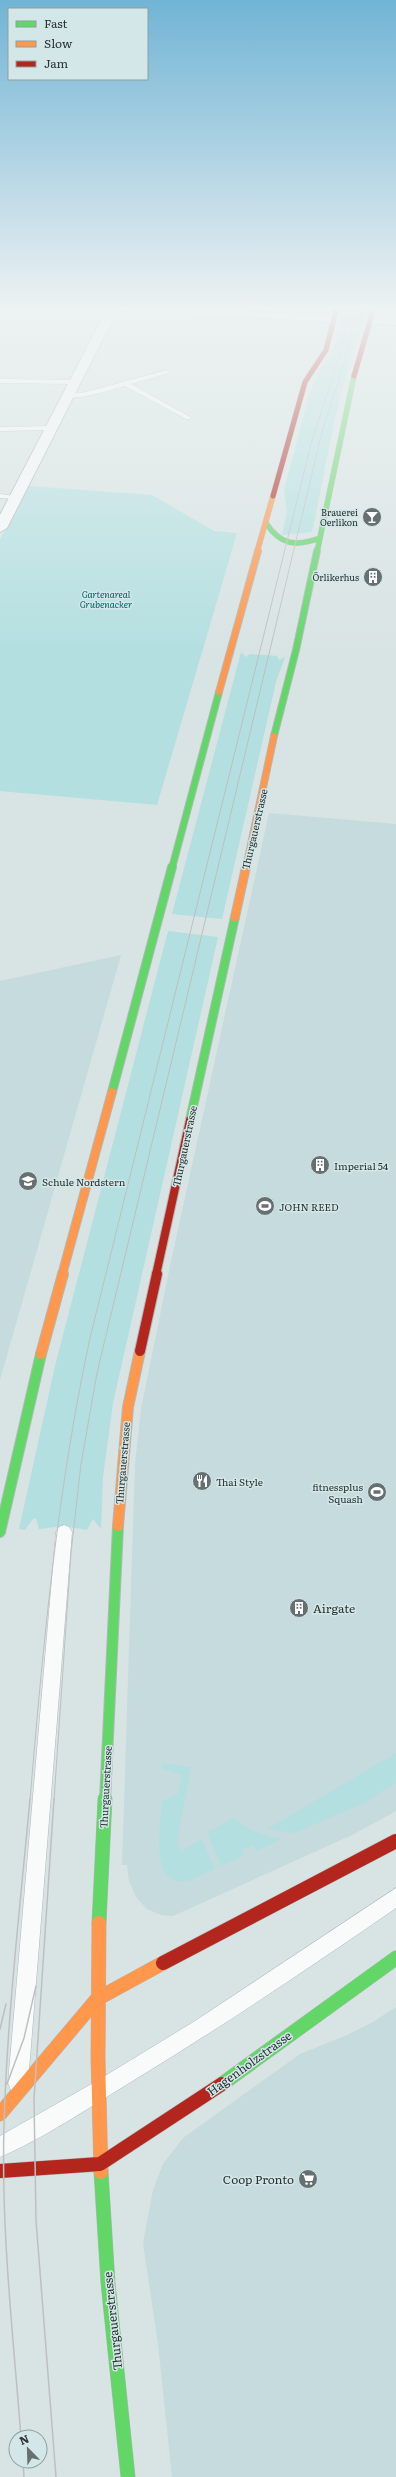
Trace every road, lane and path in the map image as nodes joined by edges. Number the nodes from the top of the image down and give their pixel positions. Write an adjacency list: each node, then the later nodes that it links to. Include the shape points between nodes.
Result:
1 (53, 423): 4 (street)
2 (294, 423): 9 (main road)
3 (343, 423): 10 (main road, Thurgauerstrasse)
4 (50, 428): 5 (lane); 7 (street)
5 (0, 429)
6 (0, 496): 7 (lane)
7 (16, 498): 8 (street)
8 (1, 523)
9 (266, 523): 10 (main road, via 274,538 281,541 302,543); 11 (main road, via 32,1389)
10 (320, 538): 16 (main road, Thurgauerstrasse, via 296,650 281,704 128,1407 119,1502 98,1909)
11 (0, 1532)
12 (64, 1532): 18 (lane)
13 (396, 1841): 16 (main road, via 228,1927)
14 (396, 1897): 17 (lane, via 228,2011)
15 (396, 1958): 21 (main road, Hagenholzstrasse, via 198,2101)
16 (97, 1999): 17 (main road, Thurgauerstrasse); 18 (main road)
17 (99, 2092): 20 (lane); 21 (main road, Thurgauerstrasse)
18 (17, 2093): 19 (main road)
19 (0, 2114)
20 (0, 2147)
21 (100, 2164): 22 (main road); 23 (main road, Thurgauerstrasse, via 108,2288)
22 (0, 2171)
23 (128, 2477)

